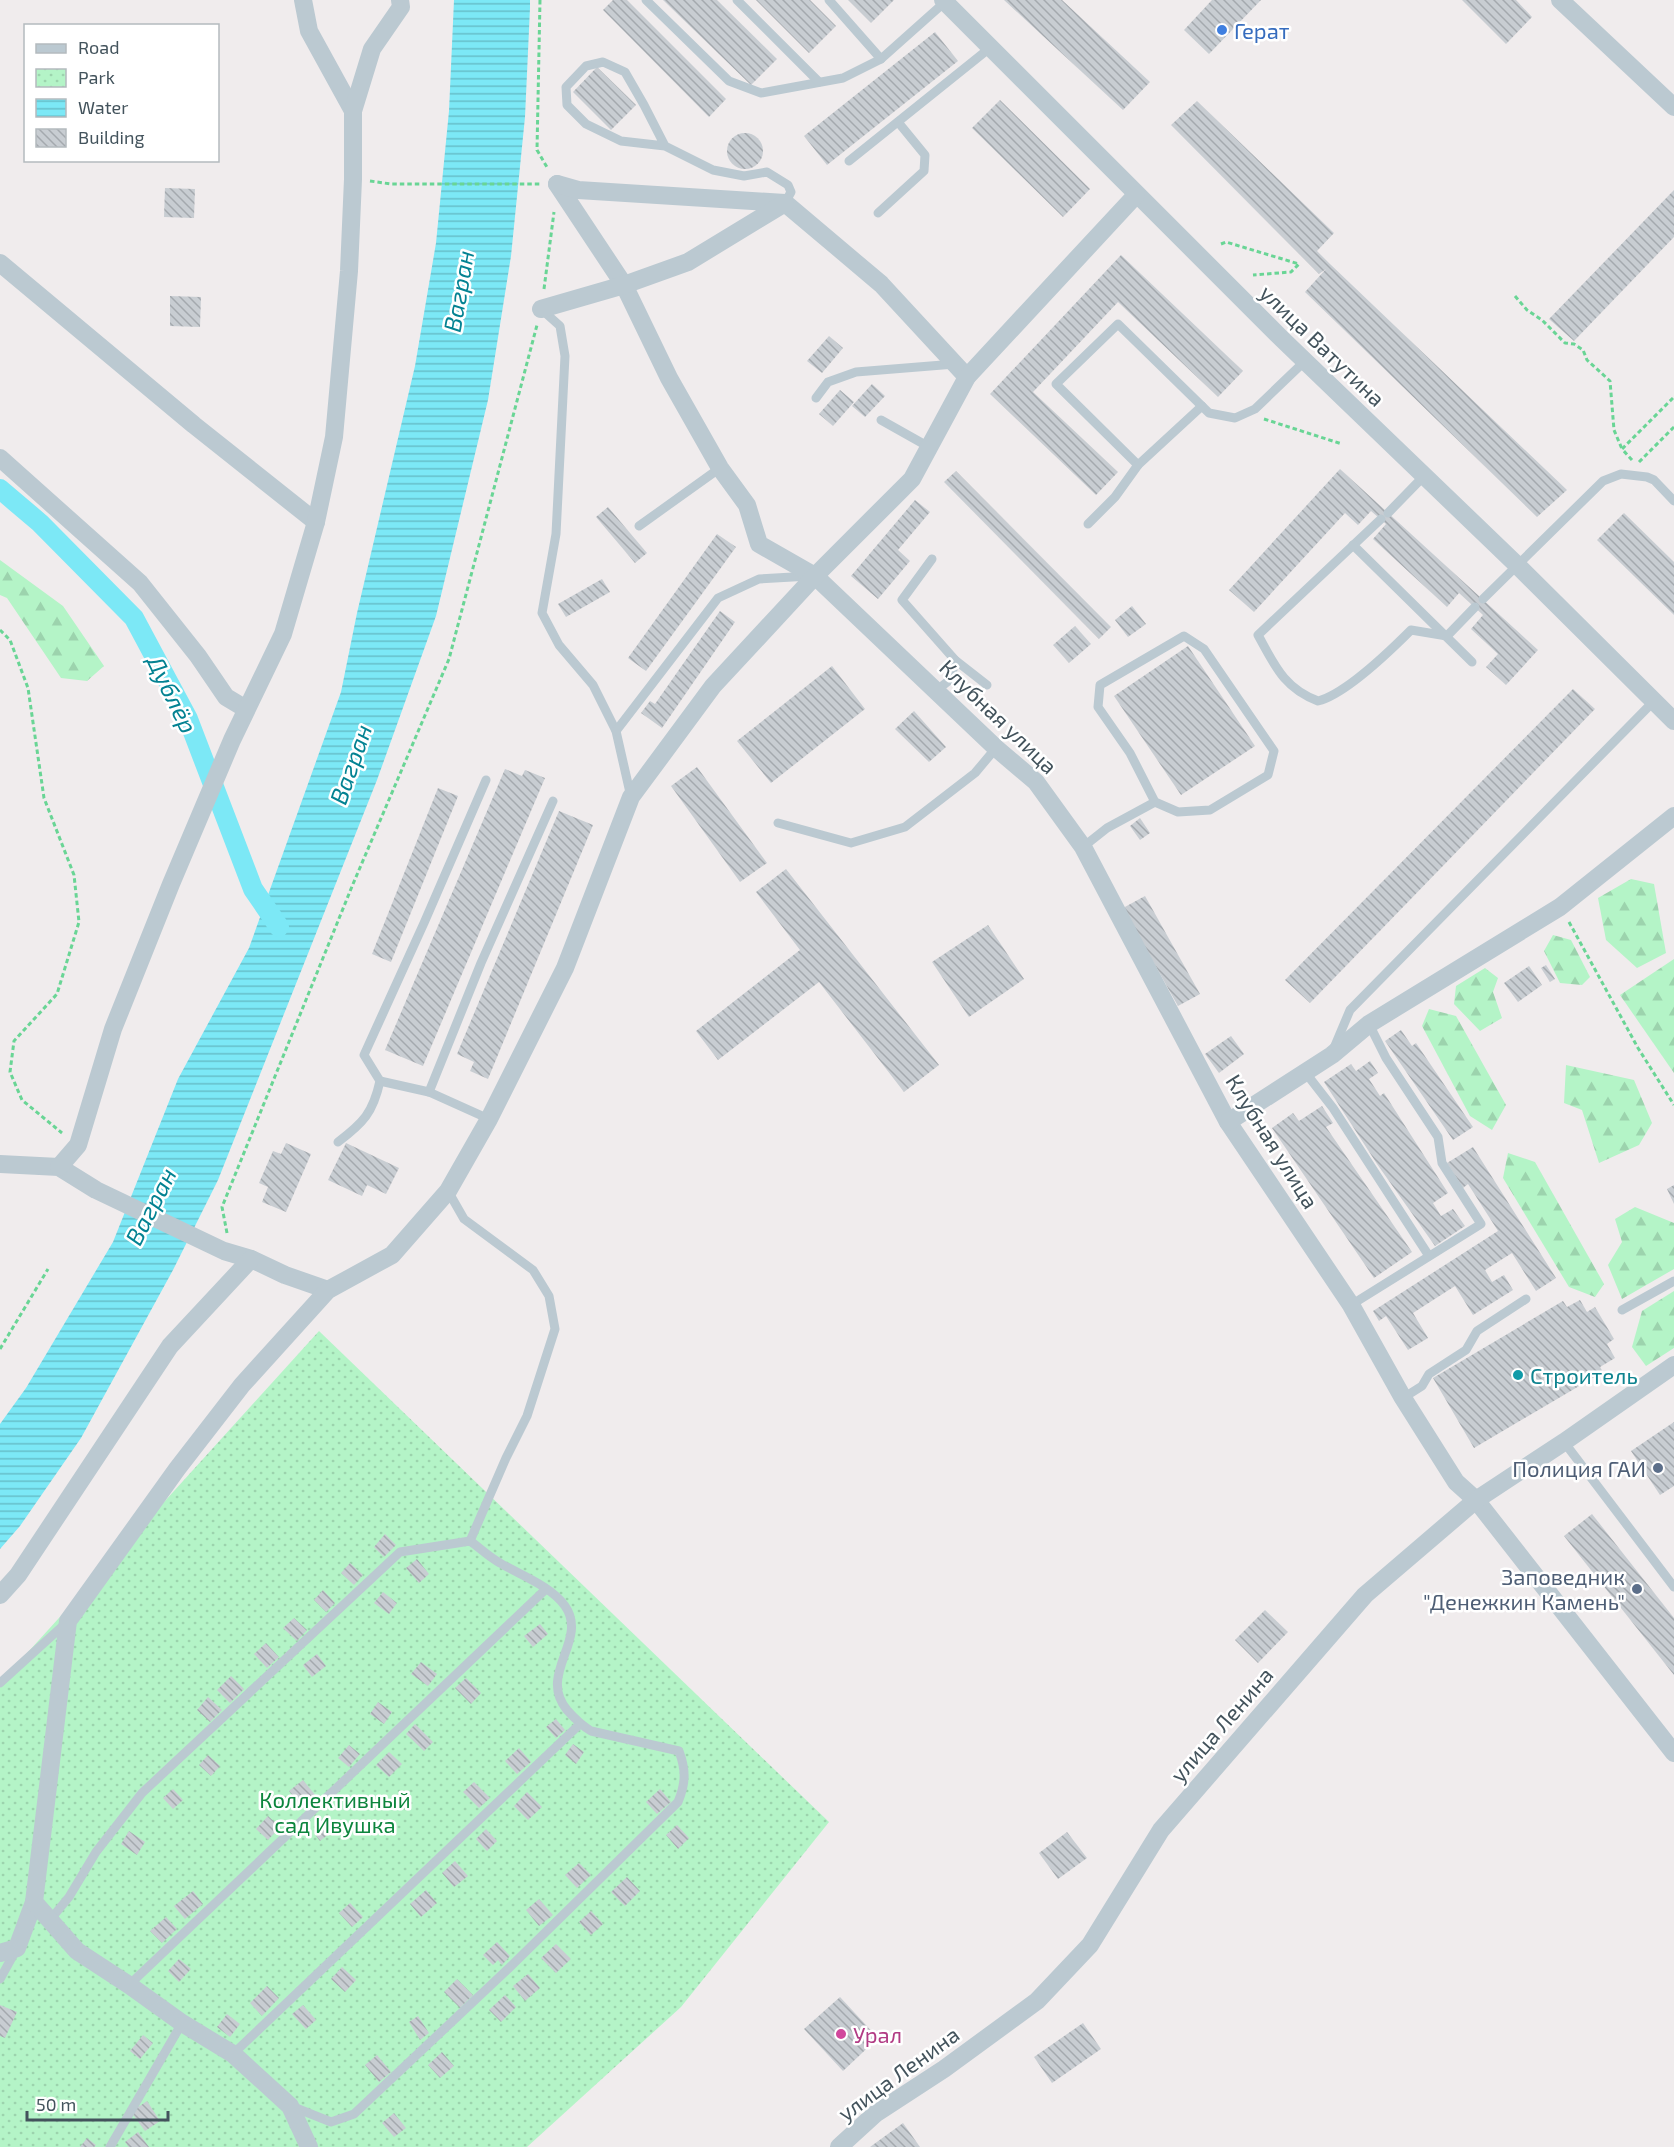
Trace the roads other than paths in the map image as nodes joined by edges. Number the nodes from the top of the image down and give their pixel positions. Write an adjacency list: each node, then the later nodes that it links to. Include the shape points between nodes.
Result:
1 (303, 0): 12 (street, via 309,31)
2 (400, 0): 12 (street, via 401,7 372,49)
3 (646, 0): 10 (lane, via 729,81 761,93)
4 (736, 0): 10 (lane)
5 (829, 0): 9 (lane)
6 (1560, 0): 11 (street)
7 (944, 1): 8 (street, улица Ватутина); 9 (lane)
8 (991, 47): 13 (lane); 16 (street, улица Ватутина)
9 (881, 59): 10 (lane, via 843,78)
10 (819, 82)
11 (1674, 107)
12 (353, 111): 33 (street, via 349,271 333,437)
13 (898, 122): 15 (lane); 18 (lane, via 925,155 924,171)
14 (664, 146): 14 (lane, via 625,72 603,62 586,66 566,87 567,105 586,124 621,141); 17 (lane, via 713,170 744,176 767,172 788,185 791,192)
15 (849, 161)
16 (1136, 195): 22 (street, улица Ватутина); 23 (street)
17 (785, 203): 20 (street, via 688,262); 20 (street, Клубная улица, via 578,190 557,184); 23 (street, via 881,284)
18 (878, 213)
19 (0, 263): 33 (street)
20 (624, 285): 21 (street); 30 (street, Клубная улица, via 669,378)
21 (541, 309): 50 (lane, via 560,326 565,356 556,534 542,613 559,645 593,685)
22 (1305, 361): 25 (lane, via 1255,409 1235,418 1209,413); 31 (street, улица Ватутина)
23 (961, 371): 24 (lane, via 856,372 828,382); 27 (street)
24 (816, 398)
25 (1202, 406): 29 (lane); 29 (lane, via 1118,324 1056,384)
26 (881, 420): 27 (lane)
27 (929, 447): 39 (street, via 912,478)
28 (0, 458): 48 (street, via 140,583 226,697)
29 (1138, 465): 34 (lane, via 1115,497)
30 (720, 468): 35 (lane); 39 (street, Клубная улица, via 747,505 759,543)
31 (1424, 476): 36 (lane); 38 (street, улица Ватутина)
32 (1674, 501): 38 (lane, via 1647,477 1612,477 1603,481)
33 (316, 522): 48 (street, via 283,634)
34 (1088, 524)
35 (639, 526)
36 (1353, 545): 42 (lane); 42 (lane, via 1258,635 1278,670 1297,691 1318,700 1334,695 1411,630)
37 (932, 559): 43 (lane, via 902,600)
38 (1517, 565): 40 (lane); 47 (street, улица Ватутина)
39 (815, 576): 46 (street, Клубная улица); 50 (lane, via 759,579 718,598); 53 (street, via 713,686)
40 (1482, 599)
41 (1475, 607): 42 (lane)
42 (1447, 636): 44 (lane)
43 (954, 660): 45 (lane); 46 (lane, via 951,679)
44 (1472, 662)
45 (987, 685)
46 (937, 690): 51 (street, Клубная улица)
47 (1654, 701): 49 (street, улица Ватутина); 60 (lane, via 1350,1011)
48 (246, 710): 68 (street, via 113,1029 78,1145)
49 (1674, 721)
50 (616, 731): 53 (lane)
51 (996, 748): 57 (lane, via 975,773 905,827 851,843); 58 (street, Клубная улица, via 1036,782)
52 (486, 780): 62 (lane, via 364,1055)
53 (631, 796): 64 (street, via 565,968)
54 (553, 801): 63 (lane)
55 (1155, 802): 55 (lane, via 1130,753 1098,707 1100,685 1184,636 1204,650 1274,751 1268,775 1210,810 1178,812); 58 (lane, via 1107,828)
56 (1674, 816): 59 (street, via 1560,907)
57 (778, 823)
58 (1083, 847): 65 (street, Клубная улица)
59 (1369, 1024): 60 (street); 70 (lane, via 1386,1058 1438,1137 1442,1163 1481,1224)
60 (1332, 1055): 61 (street)
61 (1305, 1072): 65 (street); 70 (lane, via 1333,1108)
62 (380, 1080): 63 (lane); 66 (lane, via 363,1123)
63 (429, 1092): 64 (lane)
64 (489, 1119): 69 (street)
65 (1228, 1122): 75 (street, Клубная улица)
66 (338, 1142)
67 (0, 1164): 68 (street)
68 (59, 1167): 71 (street, via 96,1190 224,1251)
69 (448, 1191): 73 (street, via 392,1255); 81 (lane, via 464,1220 533,1270 549,1296 555,1329 527,1416)
70 (1428, 1256): 75 (lane)
71 (250, 1259): 73 (street); 84 (street, via 170,1346 18,1575)
72 (1674, 1281): 76 (lane)
73 (328, 1290): 85 (street, via 242,1384)
74 (1526, 1299): 78 (lane, via 1477,1331 1466,1350)
75 (1351, 1305): 78 (street, Клубная улица)
76 (1622, 1310)
77 (1674, 1365): 79 (street, улица Ленина)
78 (1402, 1398): 80 (street, Клубная улица, via 1456,1482)
79 (1564, 1442): 80 (street, улица Ленина); 82 (lane)
80 (1476, 1500): 88 (street, Клубная улица); 99 (street, улица Ленина, via 1365,1595 1308,1659 1161,1830 1090,1945 1037,2001 875,2114)
81 (470, 1541): 83 (lane); 90 (lane, via 400,1552 142,1793)
82 (1674, 1587)
83 (546, 1589): 87 (lane, via 565,1606 573,1627 555,1687 561,1703); 93 (lane)
84 (0, 1595)
85 (68, 1621): 86 (lane); 89 (street)
86 (0, 1683)
87 (580, 1724): 95 (lane); 96 (lane, via 591,1731 679,1751 685,1768 678,1802 354,2114 331,2122)
88 (1674, 1753)
89 (34, 1902): 90 (street); 91 (street)
90 (50, 1920): 93 (street, via 77,1951)
91 (9, 1951): 92 (lane)
92 (0, 1979)
93 (129, 1985): 94 (street)
94 (182, 2023): 95 (street); 97 (lane)
95 (233, 2054): 96 (street)
96 (290, 2106): 98 (street)
97 (110, 2147)
98 (309, 2147)
99 (839, 2147)

